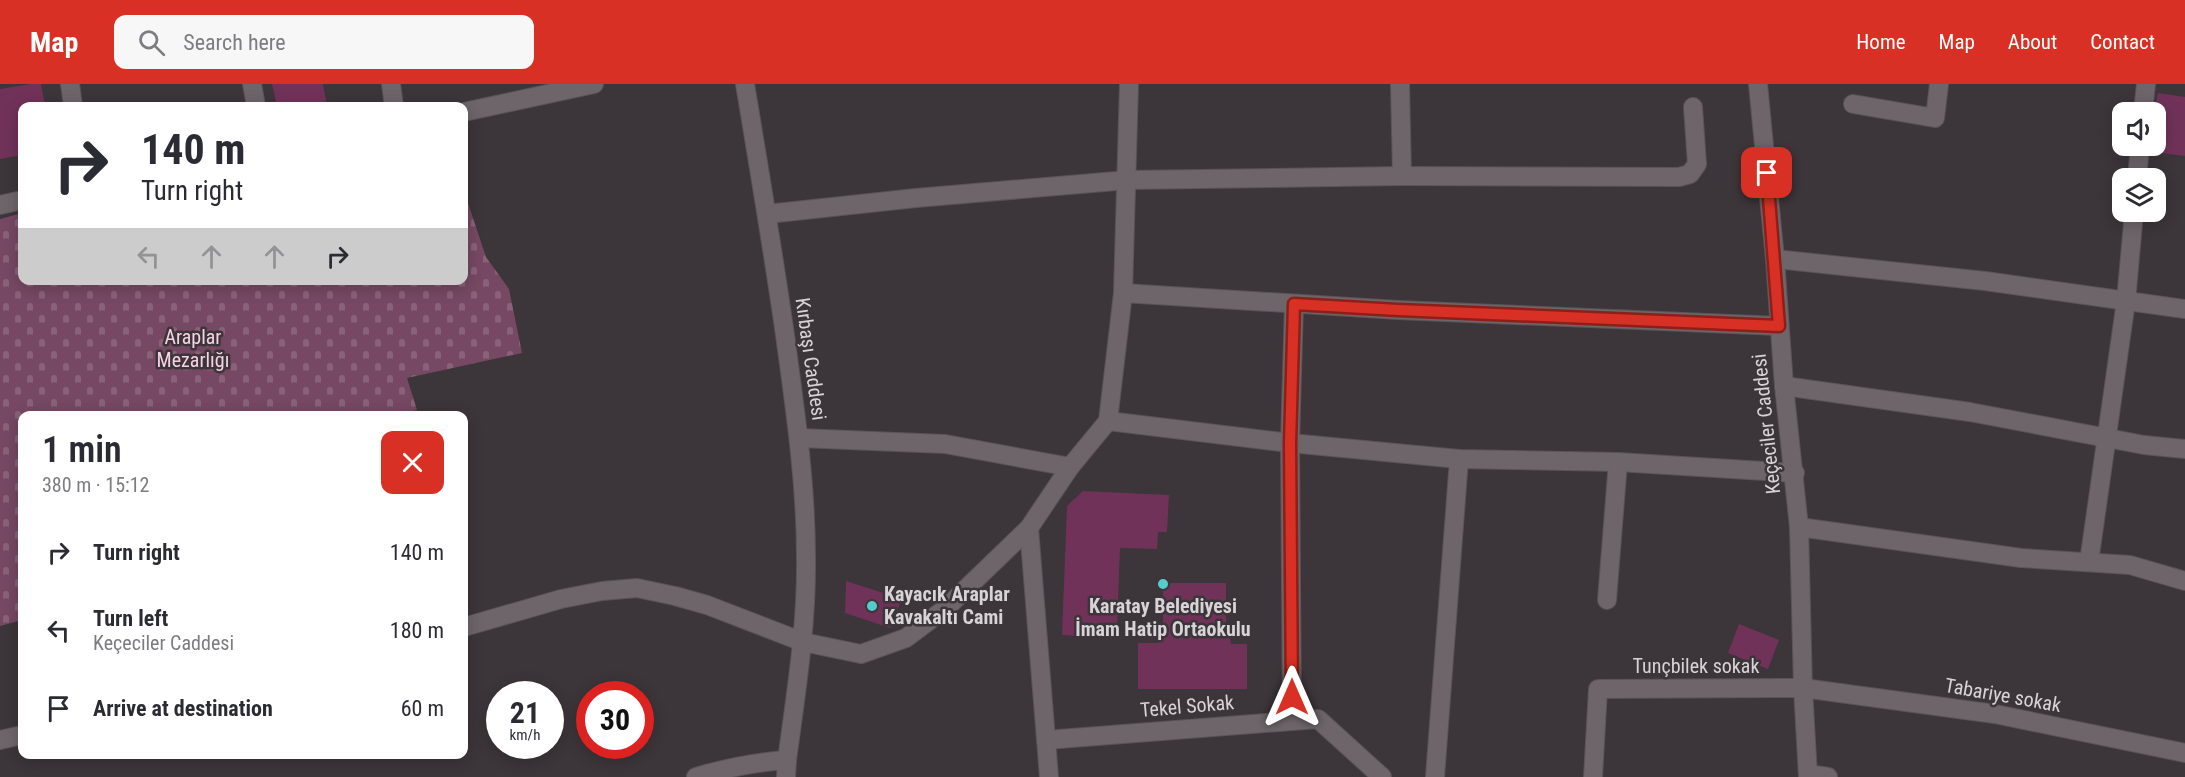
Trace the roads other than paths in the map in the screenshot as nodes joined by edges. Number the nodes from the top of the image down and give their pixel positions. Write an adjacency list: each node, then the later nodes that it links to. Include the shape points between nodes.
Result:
1 (70, 84): 11 (street)
2 (252, 84): 12 (street)
3 (391, 84): 13 (street)
4 (594, 84): 17 (street)
5 (745, 84): 22 (street, Kırbaşı Caddesi)
6 (1129, 84): 19 (street)
7 (1400, 84): 18 (street)
8 (1758, 84): 24 (street, Keçeciler Caddesi)
9 (1939, 84): 15 (street, via 1935,118)
10 (2146, 84): 14 (street)
11 (72, 102)
12 (255, 102)
13 (393, 102)
14 (2144, 102)
15 (1854, 104)
16 (1693, 107): 18 (street, via 1697,164 1690,174 1679,177)
17 (468, 111)
18 (1402, 176): 19 (street)
19 (1128, 180): 22 (street); 25 (street)
20 (18, 201): 21 (street)
21 (0, 205)
22 (767, 214): 32 (street, Kırbaşı Caddesi)
23 (2133, 222): 26 (street)
24 (1775, 259): 26 (street, via 1985,281); 29 (street, Keçeciler Caddesi)
25 (1123, 293): 27 (street); 31 (street)
26 (2126, 301): 28 (street); 33 (street)
27 (1294, 304): 29 (street); 34 (street)
28 (2185, 309)
29 (1779, 326): 30 (street, Keçeciler Caddesi)
30 (1784, 386): 33 (street, via 1970,412); 39 (street, Keçeciler Caddesi)
31 (1108, 421): 34 (street); 38 (street)
32 (800, 438): 38 (street, via 945,444); 46 (street, Kırbaşı Caddesi, via 806,556)
33 (2108, 438): 35 (street); 42 (street)
34 (1290, 443): 36 (street); 48 (street)
35 (2185, 449)
36 (1459, 459): 37 (street); 58 (street)
37 (1618, 462): 39 (street); 44 (street)
38 (1070, 467): 41 (street)
39 (1794, 472): 40 (street, Keçeciler Caddesi)
40 (1799, 527): 42 (street, via 2021,558); 47 (street, Keçeciler Caddesi)
41 (1029, 528): 46 (street, via 946,608 906,638 861,654); 51 (street)
42 (2089, 562): 43 (street, via 2130,565)
43 (2185, 581)
44 (1607, 600)
45 (468, 626): 46 (street, via 561,599 637,588 707,605)
46 (803, 642): 53 (street, Kırbaşı Caddesi)
47 (1803, 688): 52 (street, Tabariye sokak, via 1995,714); 54 (street, Keçeciler Caddesi); 59 (street, Tunçbilek sokak, via 1598,689)
48 (1292, 720): 51 (street, Tekel Sokak); 57 (street, Tekel Sokak, via 1318,719)
49 (18, 736): 50 (street)
50 (0, 740)
51 (1046, 740): 56 (street)
52 (2185, 753)
53 (786, 769): 55 (street, via 758,762)
54 (1808, 775): 60 (street)
55 (696, 777)
56 (1049, 777)
57 (1382, 777)
58 (1435, 777)
59 (1593, 777)
60 (1828, 777)

